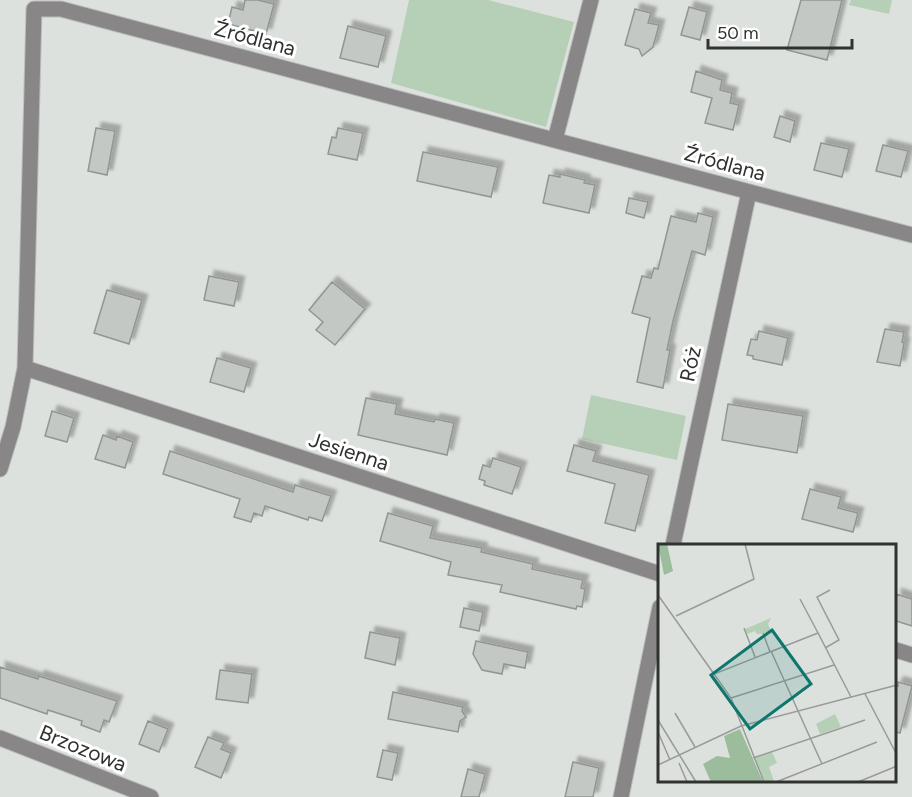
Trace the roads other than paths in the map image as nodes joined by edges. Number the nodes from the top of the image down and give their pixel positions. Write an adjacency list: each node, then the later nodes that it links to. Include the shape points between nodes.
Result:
1 (591, 0): 3 (street)
2 (34, 4): 3 (street, Źródlana); 6 (street, Źródlana)
3 (555, 140): 4 (street, Źródlana)
4 (749, 192): 5 (street, Źródlana); 8 (street, Róż)
5 (912, 235)
6 (25, 368): 7 (street, Źródlana); 9 (street, Jesienna)
7 (0, 469)
8 (673, 544)
9 (658, 573)
10 (658, 617): 15 (street)
11 (897, 650): 12 (street)
12 (912, 655)
13 (0, 738): 14 (street, Brzozowa)
14 (151, 797)
15 (621, 797)

